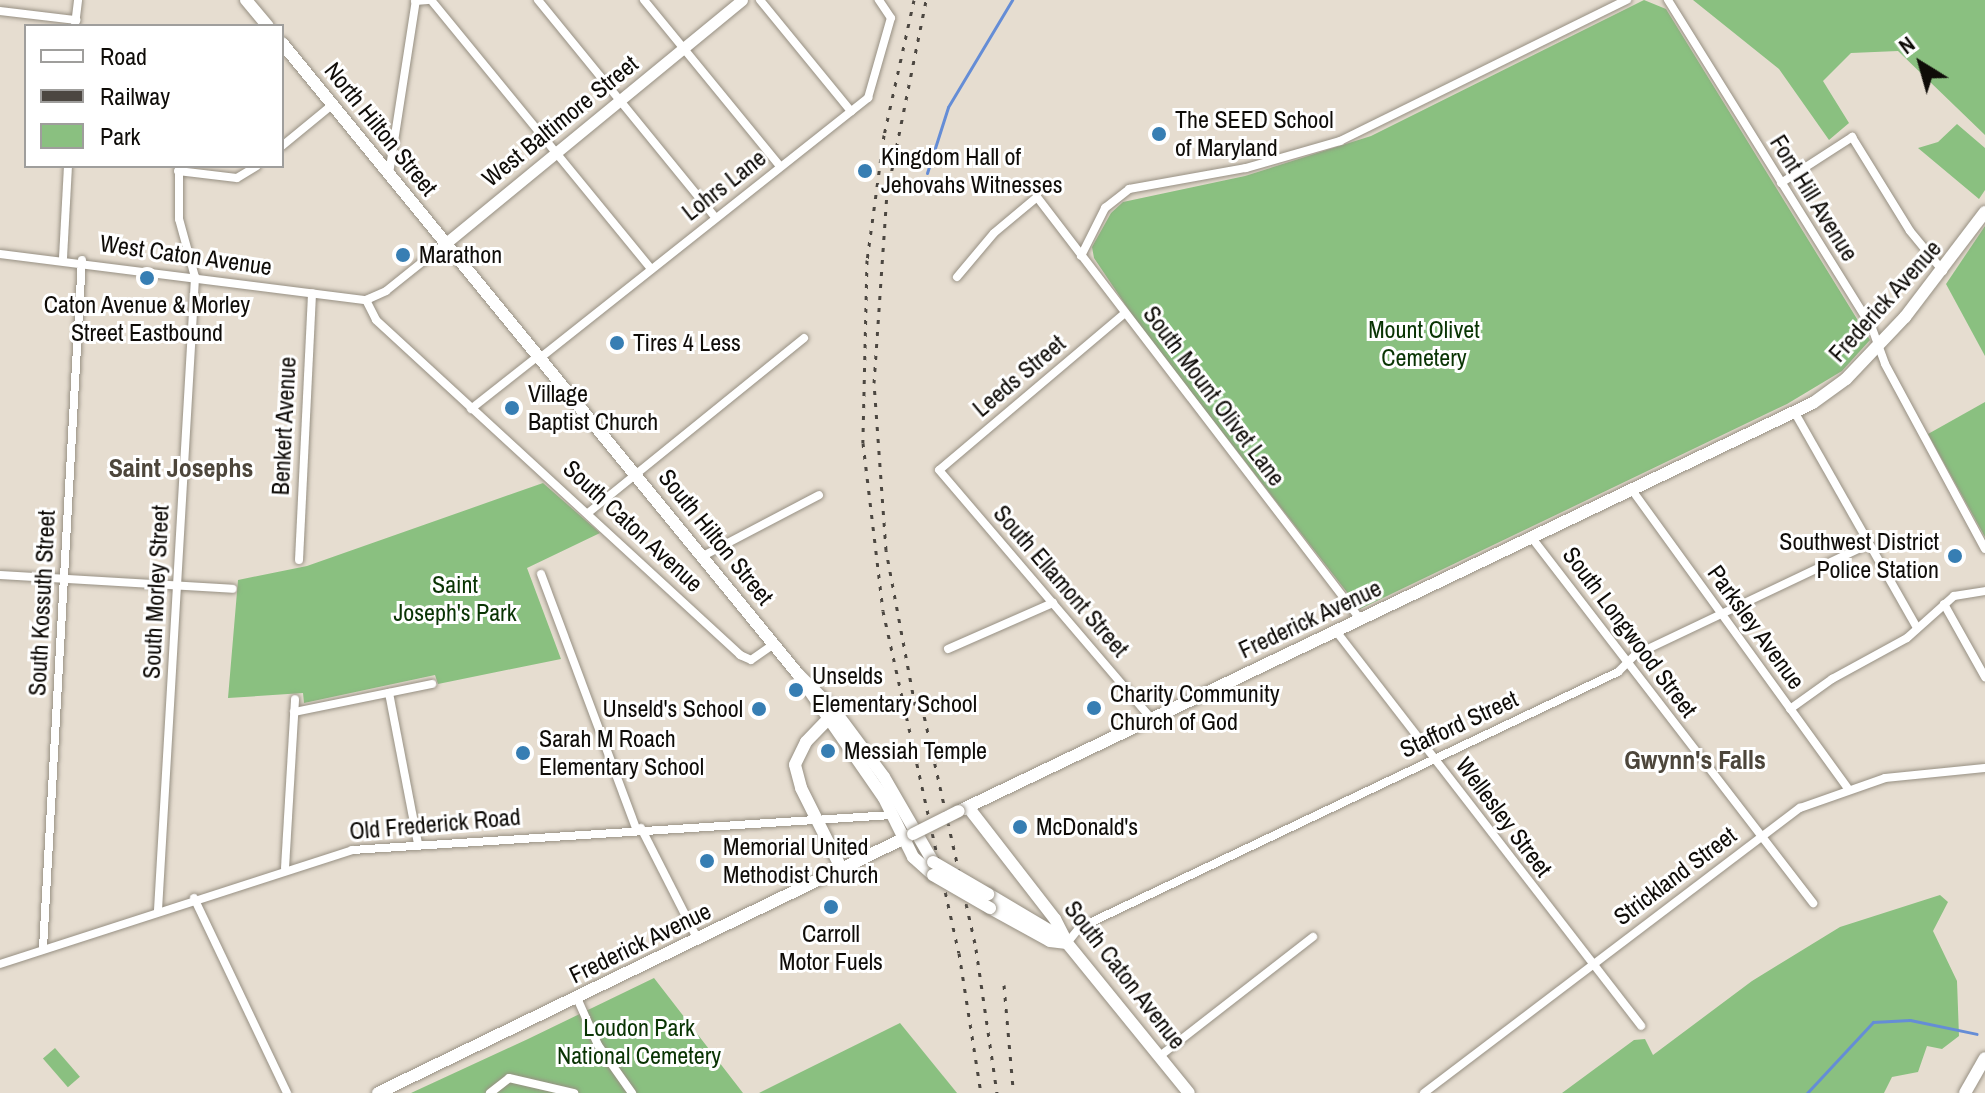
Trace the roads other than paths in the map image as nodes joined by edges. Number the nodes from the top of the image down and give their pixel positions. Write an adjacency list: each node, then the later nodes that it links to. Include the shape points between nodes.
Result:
1 (78, 0): 13 (street)
2 (246, 0): 14 (main road)
3 (431, 0): 11 (street); 21 (street)
4 (538, 0): 17 (street)
5 (644, 0): 16 (street)
6 (742, 0): 16 (main road, West Baltimore Street)
7 (760, 0): 19 (street)
8 (879, 0): 19 (street, Lohrs Lane, via 891,18 874,87)
9 (1627, 0): 32 (street, via 1340,141 1246,168 1129,189 1105,208)
10 (1668, 0): 27 (street, Font Hill Avenue)
11 (415, 1): 26 (street)
12 (0, 11): 13 (street)
13 (75, 23)
14 (262, 24)
15 (284, 45): 18 (main road, North Hilton Street)
16 (684, 48): 17 (main road, West Baltimore Street); 22 (street)
17 (620, 101): 21 (main road, West Baltimore Street); 29 (street)
18 (332, 105): 20 (street); 26 (main road, North Hilton Street)
19 (851, 111): 22 (street, Lohrs Lane)
20 (284, 144)
21 (556, 153): 30 (main road, West Baltimore Street); 35 (street)
22 (780, 166): 29 (street, Lohrs Lane)
23 (68, 168): 33 (street)
24 (179, 168): 25 (street, via 237,178); 37 (street, South Morley Street, via 179,219)
25 (254, 168)
26 (389, 174): 30 (main road, North Hilton Street)
27 (1781, 183): 36 (street, via 1852,137 1910,231); 43 (street, Font Hill Avenue)
28 (1985, 212): 36 (main road, Frederick Avenue)
29 (714, 216): 35 (street, Lohrs Lane)
30 (446, 243): 40 (street, West Baltimore Street, via 386,291); 44 (main road, South Hilton Street)
31 (0, 254): 33 (street, West Caton Avenue)
32 (1081, 256): 38 (street, South Mount Olivet Lane, via 1037,197 994,233); 41 (street, South Mount Olivet Lane)
33 (63, 258): 34 (street, West Caton Avenue)
34 (82, 260): 37 (street, West Caton Avenue); 59 (street, South Kossuth Street)
35 (651, 269): 44 (street, Lohrs Lane)
36 (1943, 272): 43 (main road, Frederick Avenue)
37 (195, 277): 39 (street, West Caton Avenue); 60 (street, South Morley Street)
38 (957, 277)
39 (312, 293): 40 (street, West Caton Avenue); 56 (street, Benkert Avenue)
40 (366, 300): 45 (street, South Caton Avenue, via 376,320)
41 (1125, 313): 47 (street, Leeds Street); 66 (street, South Mount Olivet Lane)
42 (804, 338): 48 (street)
43 (1879, 345): 46 (main road, Frederick Avenue, via 1846,379); 54 (street, Font Hill Avenue)
44 (539, 357): 45 (street, Lohrs Lane); 48 (main road, South Hilton Street)
45 (471, 409): 51 (street, South Caton Avenue)
46 (1795, 413): 49 (main road, Frederick Avenue); 53 (street)
47 (939, 470): 63 (street, South Ellamont Street)
48 (636, 474): 51 (street); 55 (main road, South Hilton Street)
49 (1632, 490): 52 (main road, Frederick Avenue); 65 (street, Parksley Avenue)
50 (819, 495): 55 (street)
51 (588, 513): 69 (street, South Caton Avenue, via 746,660)
52 (1532, 538): 66 (main road, Frederick Avenue); 71 (street, South Longwood Street)
53 (1869, 544): 65 (street, Stafford Street); 67 (street)
54 (1985, 549)
55 (703, 556): 69 (main road, South Hilton Street)
56 (299, 560)
57 (541, 574): 86 (street)
58 (0, 575): 59 (street)
59 (64, 579): 60 (street); 98 (street, South Kossuth Street)
60 (177, 586): 61 (street); 94 (street, South Morley Street)
61 (233, 589)
62 (1985, 591): 64 (street, via 1954,596)
63 (1053, 603): 70 (street); 79 (street, South Ellamont Street)
64 (1944, 604): 67 (street); 72 (street)
65 (1721, 613): 71 (street, Stafford Street); 76 (street, Parksley Avenue)
66 (1360, 619): 68 (main road, Frederick Avenue)
67 (1917, 628): 76 (street)
68 (1336, 631): 79 (main road, Frederick Avenue); 80 (street, Wellesley Street)
69 (774, 644): 78 (main road, South Hilton Street)
70 (948, 649)
71 (1627, 663): 80 (street, Stafford Street, via 1618,672); 87 (street, South Longwood Street)
72 (1985, 677)
73 (432, 684): 74 (street)
74 (389, 693): 77 (street); 89 (street)
75 (295, 699): 77 (street)
76 (1790, 709): 82 (street, Parksley Avenue)
77 (294, 712): 90 (street)
78 (831, 716): 84 (main road, South Hilton Street); 85 (main road, via 806,742 795,765); 88 (main road, South Hilton Street, via 884,777)
79 (1152, 719): 83 (main road, Frederick Avenue)
80 (1434, 757): 97 (street, Stafford Street, via 1079,928); 100 (street, Wellesley Street)
81 (1985, 768): 82 (street, Strickland Street, via 1919,773)
82 (1847, 787): 87 (street, Strickland Street, via 1814,799)
83 (964, 809): 88 (main road, Frederick Avenue, bridge); 97 (main road, South Caton Avenue, via 1055,919)
84 (892, 815): 85 (street, Old Frederick Road); 88 (main road, South Hilton Street)
85 (816, 819): 86 (street, Old Frederick Road); 91 (main road)
86 (638, 828): 89 (street, Old Frederick Road); 96 (street)
87 (1761, 836): 93 (street, South Longwood Street); 100 (street, Strickland Street)
88 (908, 837): 91 (main road, Frederick Avenue); 97 (main road, South Hilton Street, bridge, via 933,869 1050,941)
89 (418, 843): 90 (street, Old Frederick Road, via 352,850)
90 (285, 868): 92 (street, Old Frederick Road)
91 (842, 870): 96 (main road, Frederick Avenue)
92 (194, 898): 94 (street, Old Frederick Road); 105 (street)
93 (1813, 903)
94 (158, 910): 98 (street, Old Frederick Road)
95 (1313, 937): 103 (street)
96 (698, 940): 101 (main road, Frederick Avenue)
97 (1067, 943): 103 (main road, South Caton Avenue)
98 (43, 948): 99 (street, Old Frederick Road)
99 (0, 964)
100 (1593, 964): 102 (street, Wellesley Street); 111 (street, Strickland Street)
101 (577, 998): 106 (main road, Frederick Avenue); 109 (street, via 598,1045)
102 (1641, 1026)
103 (1160, 1056): 110 (main road, South Caton Avenue)
104 (1985, 1058): 112 (main road)
105 (287, 1093)
106 (378, 1093)
107 (490, 1093): 108 (street, via 509,1078)
108 (574, 1093)
109 (632, 1093)
110 (1189, 1093)
111 (1424, 1093)
112 (1965, 1093)

